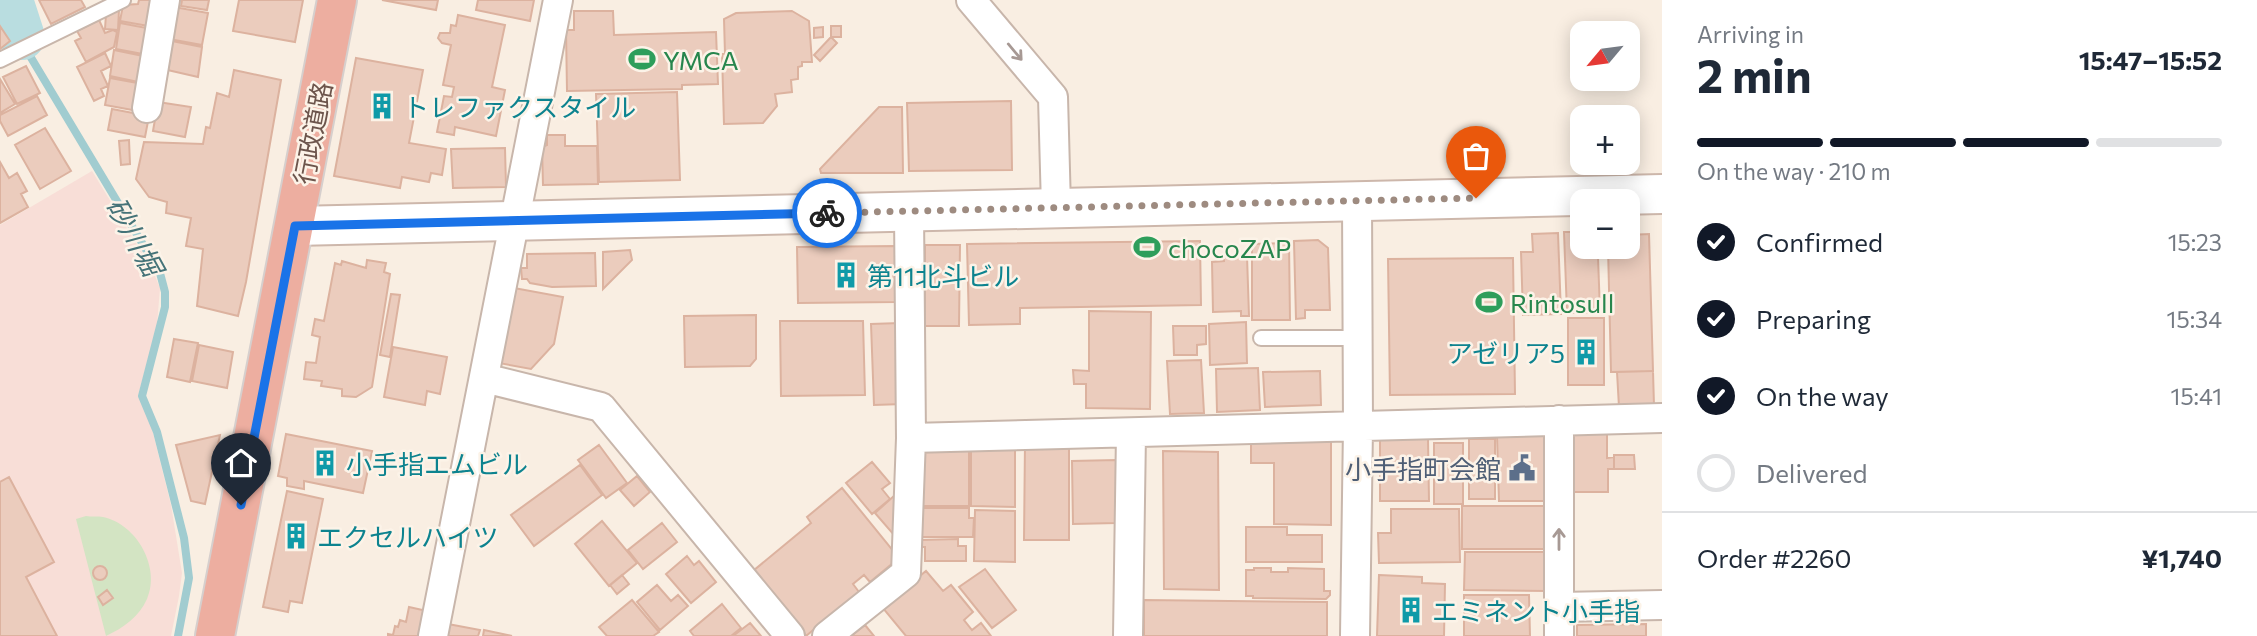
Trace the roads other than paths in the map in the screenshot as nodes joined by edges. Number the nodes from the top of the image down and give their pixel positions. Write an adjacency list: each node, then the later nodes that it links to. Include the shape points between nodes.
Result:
1 (124, 0): 6 (lane)
2 (165, 0): 7 (street)
3 (337, 0): 13 (highway, 行政道路)
4 (558, 0): 12 (street)
5 (971, 0): 10 (street, one-way to 10, via 1053,97)
6 (0, 60)
7 (147, 108)
8 (1662, 194): 9 (street)
9 (1357, 201): 10 (street); 15 (street)
10 (1056, 208): 11 (street)
11 (909, 212): 12 (street); 21 (street)
12 (514, 220): 13 (street); 16 (street)
13 (295, 226): 24 (highway, 行政道路)
14 (1261, 338): 15 (lane)
15 (1358, 338): 19 (street)
16 (484, 378): 25 (street); 26 (street, via 601,408)
17 (1662, 418): 18 (street)
18 (1559, 421): 19 (street); 23 (street, one-way to 18)
19 (1358, 427): 20 (street); 29 (street)
20 (1131, 433): 21 (street); 28 (street)
21 (911, 438): 27 (street, via 906,573)
22 (1662, 606): 23 (street)
23 (1559, 607): 30 (street)
24 (215, 636)
25 (433, 636)
26 (790, 636)
27 (827, 636)
28 (1128, 636)
29 (1355, 636)
30 (1559, 636)

